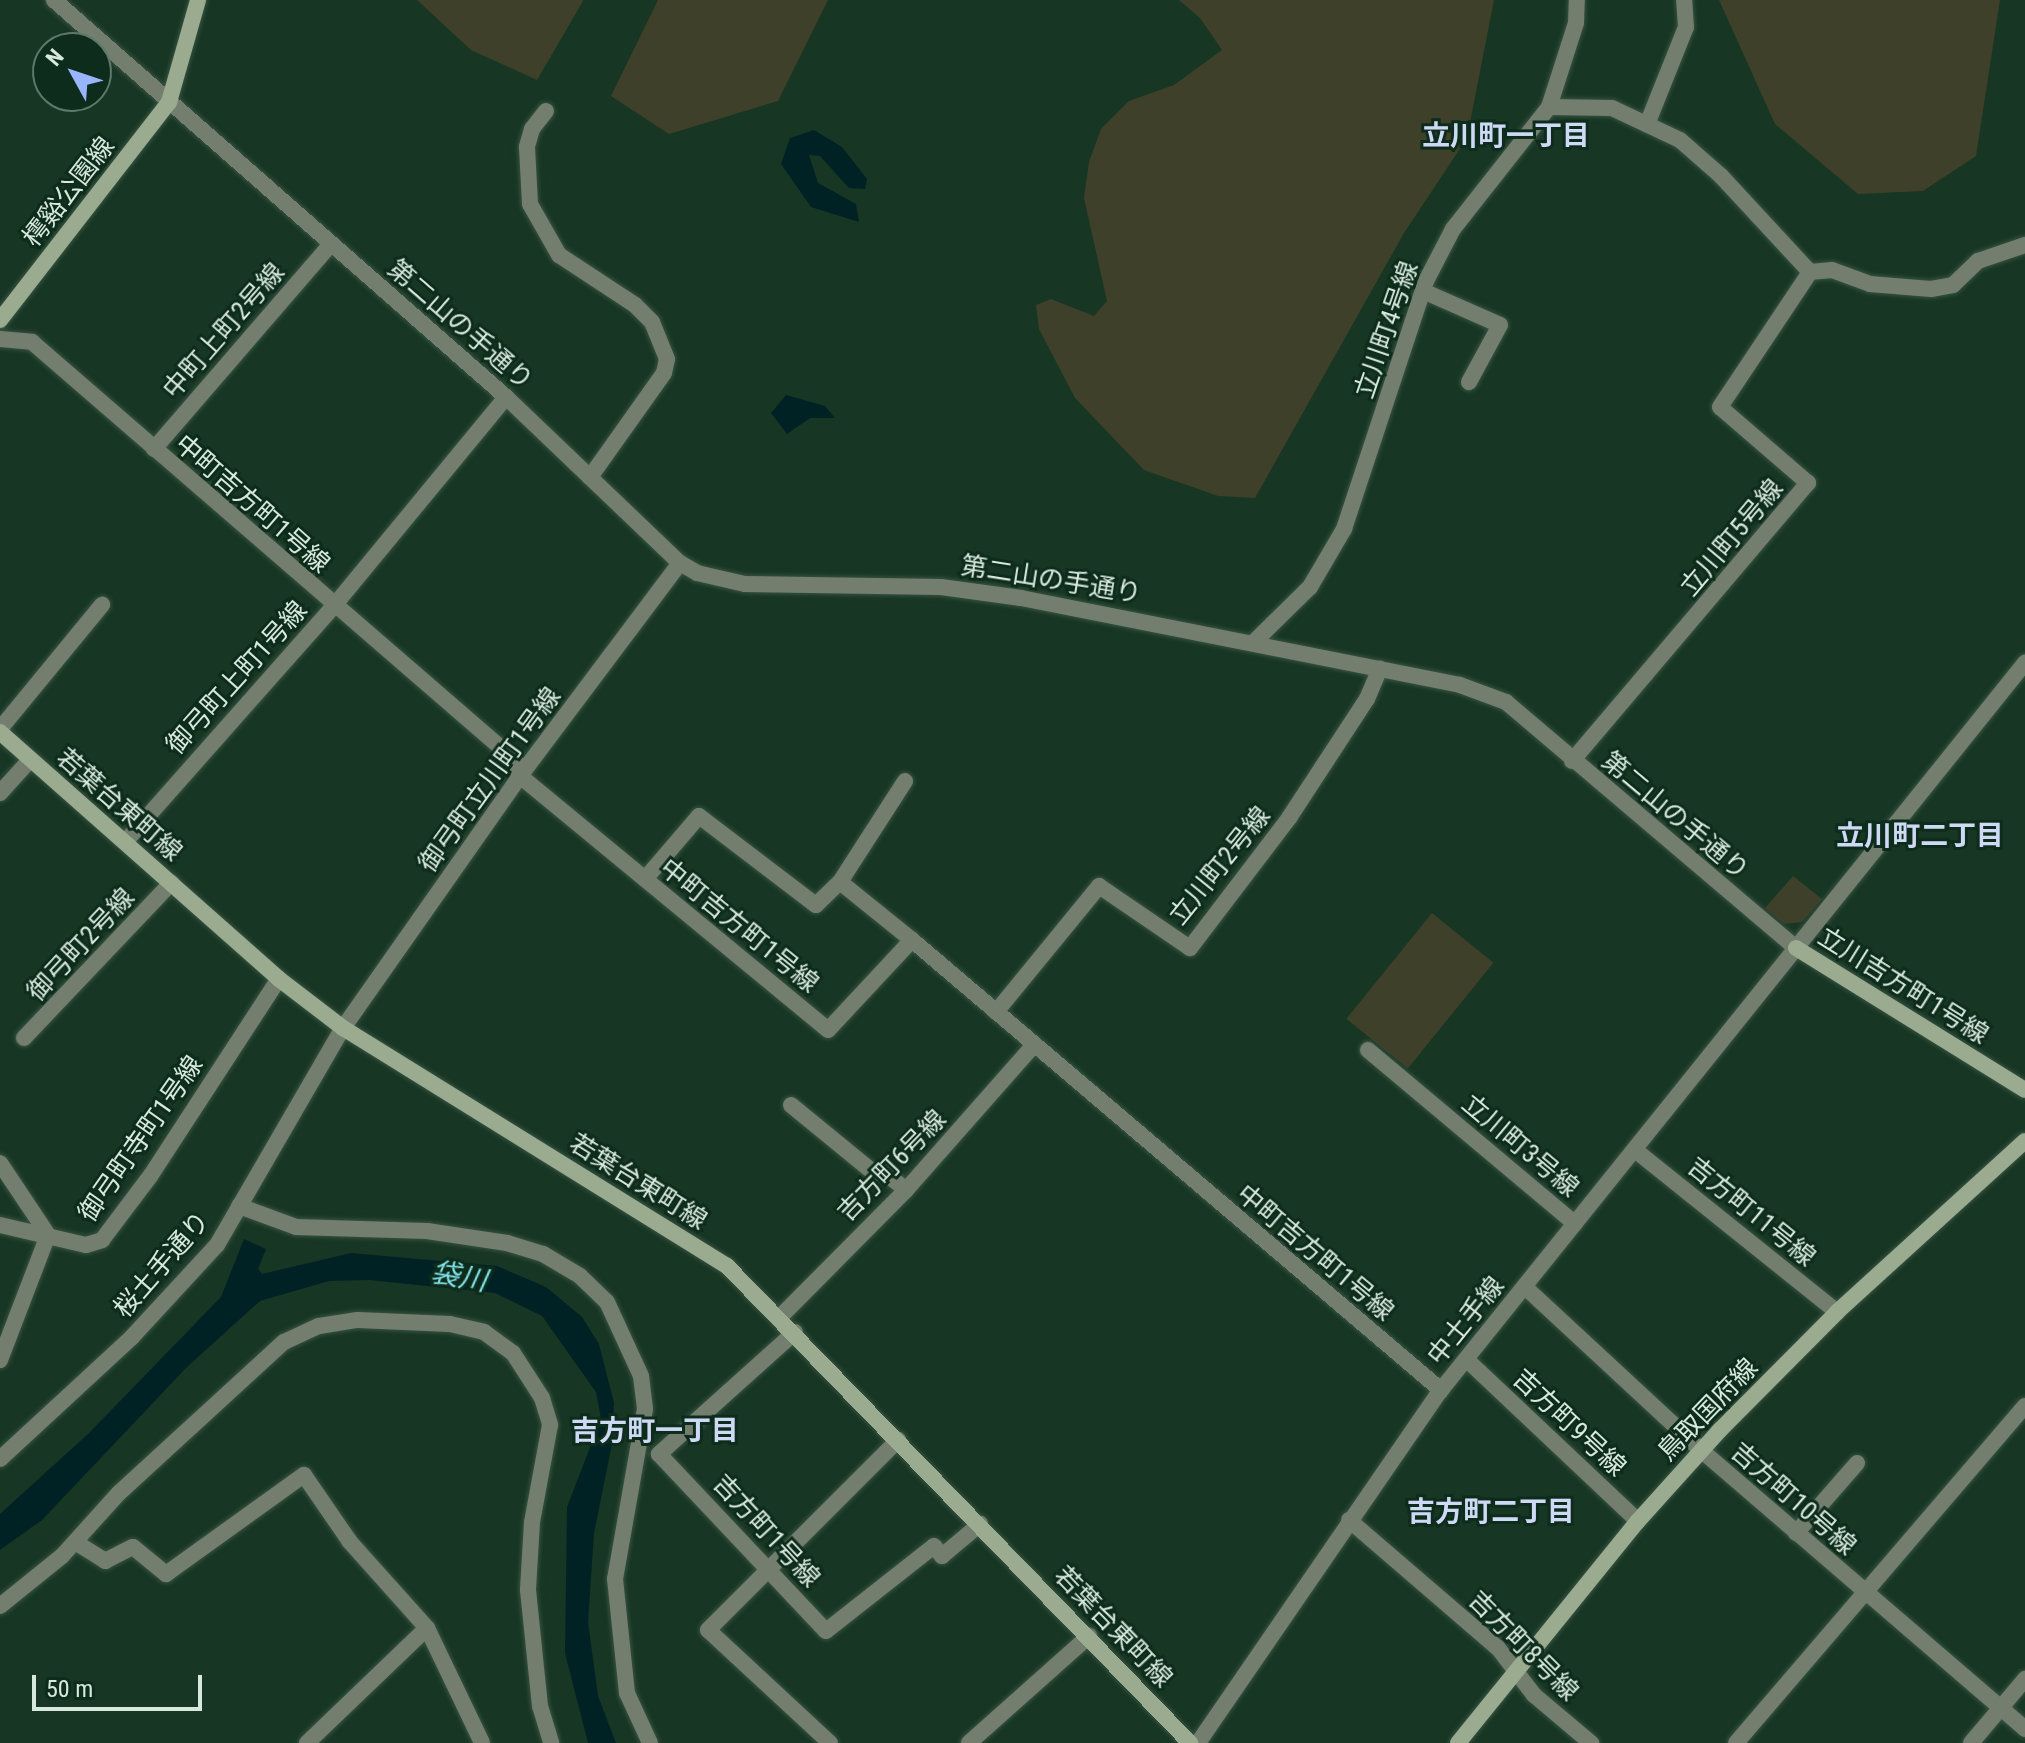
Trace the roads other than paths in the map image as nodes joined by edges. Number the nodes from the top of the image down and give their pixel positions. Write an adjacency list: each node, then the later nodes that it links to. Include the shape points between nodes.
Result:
1 (54, 0): 5 (street, 第二山の手通り)
2 (198, 0): 5 (main road, 樗谿公園線)
3 (1577, 0): 6 (street, via 1576,23)
4 (1684, 0): 8 (street, via 1686,27)
5 (169, 102): 9 (street, 第二山の手通り); 13 (main road, 樗谿公園線)
6 (1549, 107): 8 (street, via 1612,108); 12 (street, 立川町4号線, via 1453,229)
7 (546, 111): 18 (street, via 527,147 530,204 559,255 652,322 667,359 664,373)
8 (1648, 122): 11 (street, via 1680,140 1721,176)
9 (331, 244): 16 (street, 第二山の手通り); 17 (street, 中町上町2号線)
10 (2025, 245): 11 (street, via 1978,261 1953,285 1931,289 1870,284 1832,270)
11 (1810, 272): 27 (street, 立川町5号線, via 1720,407 1808,483)
12 (1423, 291): 15 (street, via 1500,325); 22 (street, 立川町4号線, via 1344,529 1310,587)
13 (0, 320)
14 (0, 339): 17 (street, 中町吉方町1号線, via 32,342)
15 (1469, 382)
16 (506, 397): 18 (street, 第二山の手通り); 21 (street, 御弓町上町1号線)
17 (154, 449): 21 (street, 中町吉方町1号線)
18 (590, 477): 19 (street, 第二山の手通り)
19 (680, 563): 22 (street, 第二山の手通り, via 730,583 941,587); 28 (street, 御弓町立川町1号線)
20 (102, 605): 25 (street)
21 (333, 607): 28 (street, 中町吉方町1号線, via 515,760); 31 (street, 御弓町上町1号線)
22 (1254, 642): 24 (street, 第二山の手通り)
23 (2025, 663): 36 (street)
24 (1380, 669): 27 (street, 第二山の手通り, via 1460,685 1506,702); 38 (street, 立川町2号線, via 1367,699 1289,818 1190,948 1099,886)
25 (0, 731): 26 (main road, 若葉台東町線)
26 (30, 760): 30 (street); 31 (main road, 若葉台東町線)
27 (1572, 761): 36 (street, 第二山の手通り)
28 (520, 776): 32 (street, 中町吉方町1号線); 39 (street, 御弓町立川町1号線)
29 (905, 781): 33 (street)
30 (0, 793)
31 (125, 842): 34 (main road, 若葉台東町線)
32 (645, 879): 33 (street, via 699,816 816,905); 35 (street, 中町吉方町1号線, via 828,1030)
33 (840, 882): 35 (street)
34 (171, 883): 37 (main road, 若葉台東町線); 40 (street, 御弓町2号線)
35 (912, 940): 38 (street, 中町吉方町1号線)
36 (1796, 948): 43 (main road, 立川吉方町1号線); 46 (street, 中土手線)
37 (279, 979): 39 (main road, 若葉台東町線); 52 (street, 御弓町寺町1号線, via 151,1175 102,1240 86,1245)
38 (996, 1012): 41 (street, 中町吉方町1号線)
39 (343, 1028): 49 (street, 桜土手通り); 55 (main road, 若葉台東町線, via 727,1266)
40 (24, 1038)
41 (1034, 1045): 48 (street, 吉方町6号線); 59 (street, 中町吉方町1号線)
42 (1368, 1050): 50 (street, 立川町3号線)
43 (2025, 1090)
44 (791, 1105): 48 (street, via 874,1173 884,1172)
45 (2025, 1141): 54 (main road, 鳥取国府線)
46 (1635, 1150): 50 (street, 中土手線); 54 (street, 吉方町11号線)
47 (0, 1163): 52 (street)
48 (906, 1190): 55 (street, 吉方町6号線)
49 (239, 1206): 62 (street, via 296,1227 439,1232 543,1254 580,1276 607,1302 641,1376); 65 (street, 桜土手通り, via 201,1264 132,1337)
50 (1575, 1224): 53 (street, 中土手線)
51 (0, 1225): 52 (street, 御弓町寺町1号線)
52 (48, 1235): 58 (street)
53 (1525, 1287): 57 (street, 中土手線); 63 (street, 吉方町10号線)
54 (1837, 1312): 63 (main road, 鳥取国府線)
55 (781, 1316): 56 (main road, 若葉台東町線)
56 (795, 1332): 61 (main road, 若葉台東町線); 64 (street)
57 (1466, 1359): 59 (street, 中土手線); 68 (street, 吉方町9号線)
58 (0, 1360)
59 (1441, 1390): 67 (street, 中土手線)
60 (2025, 1406): 73 (street)
61 (898, 1440): 69 (main road, 若葉台東町線); 72 (street)
62 (643, 1441): 64 (street, 吉方町1号線); 84 (street, via 615,1579 627,1693)
63 (1701, 1450): 68 (main road, 鳥取国府線); 70 (street, 吉方町10号線)
64 (659, 1454): 72 (street, 吉方町1号線)
65 (0, 1459)
66 (1857, 1463): 70 (street)
67 (1349, 1520): 77 (street, 吉方町8号線, via 1498,1648); 88 (street, 中土手線)
68 (1638, 1521): 77 (main road, 鳥取国府線)
69 (980, 1524): 72 (street, 吉方町1号線, via 942,1556 934,1546 826,1631); 76 (main road, 若葉台東町線)
70 (1796, 1533): 73 (street, 吉方町10号線)
71 (75, 1542): 74 (street); 75 (street, via 105,1561 133,1547 166,1574 304,1475 350,1542); 83 (street, via 119,1493 284,1342 319,1326 358,1320 450,1324 484,1332 513,1353 529,1373 550,1425 532,1522 528,1590 540,1706)
72 (769, 1571): 85 (street, via 708,1630)
73 (1862, 1591): 79 (street, 吉方町10号線); 91 (street)
74 (0, 1606)
75 (427, 1628): 81 (street); 82 (street)
76 (1089, 1636): 86 (street); 87 (main road, 若葉台東町線)
77 (1516, 1671): 89 (main road, 鳥取国府線); 90 (street, 吉方町8号線, via 1534,1695)
78 (2025, 1679): 79 (street)
79 (2004, 1711): 80 (street, 吉方町10号線); 92 (street)
80 (2025, 1729)
81 (307, 1743)
82 (482, 1743)
83 (551, 1743)
84 (650, 1743)
85 (830, 1743)
86 (969, 1743)
87 (1190, 1743)
88 (1198, 1743)
89 (1458, 1743)
90 (1591, 1743)
91 (1736, 1743)
92 (1971, 1743)

